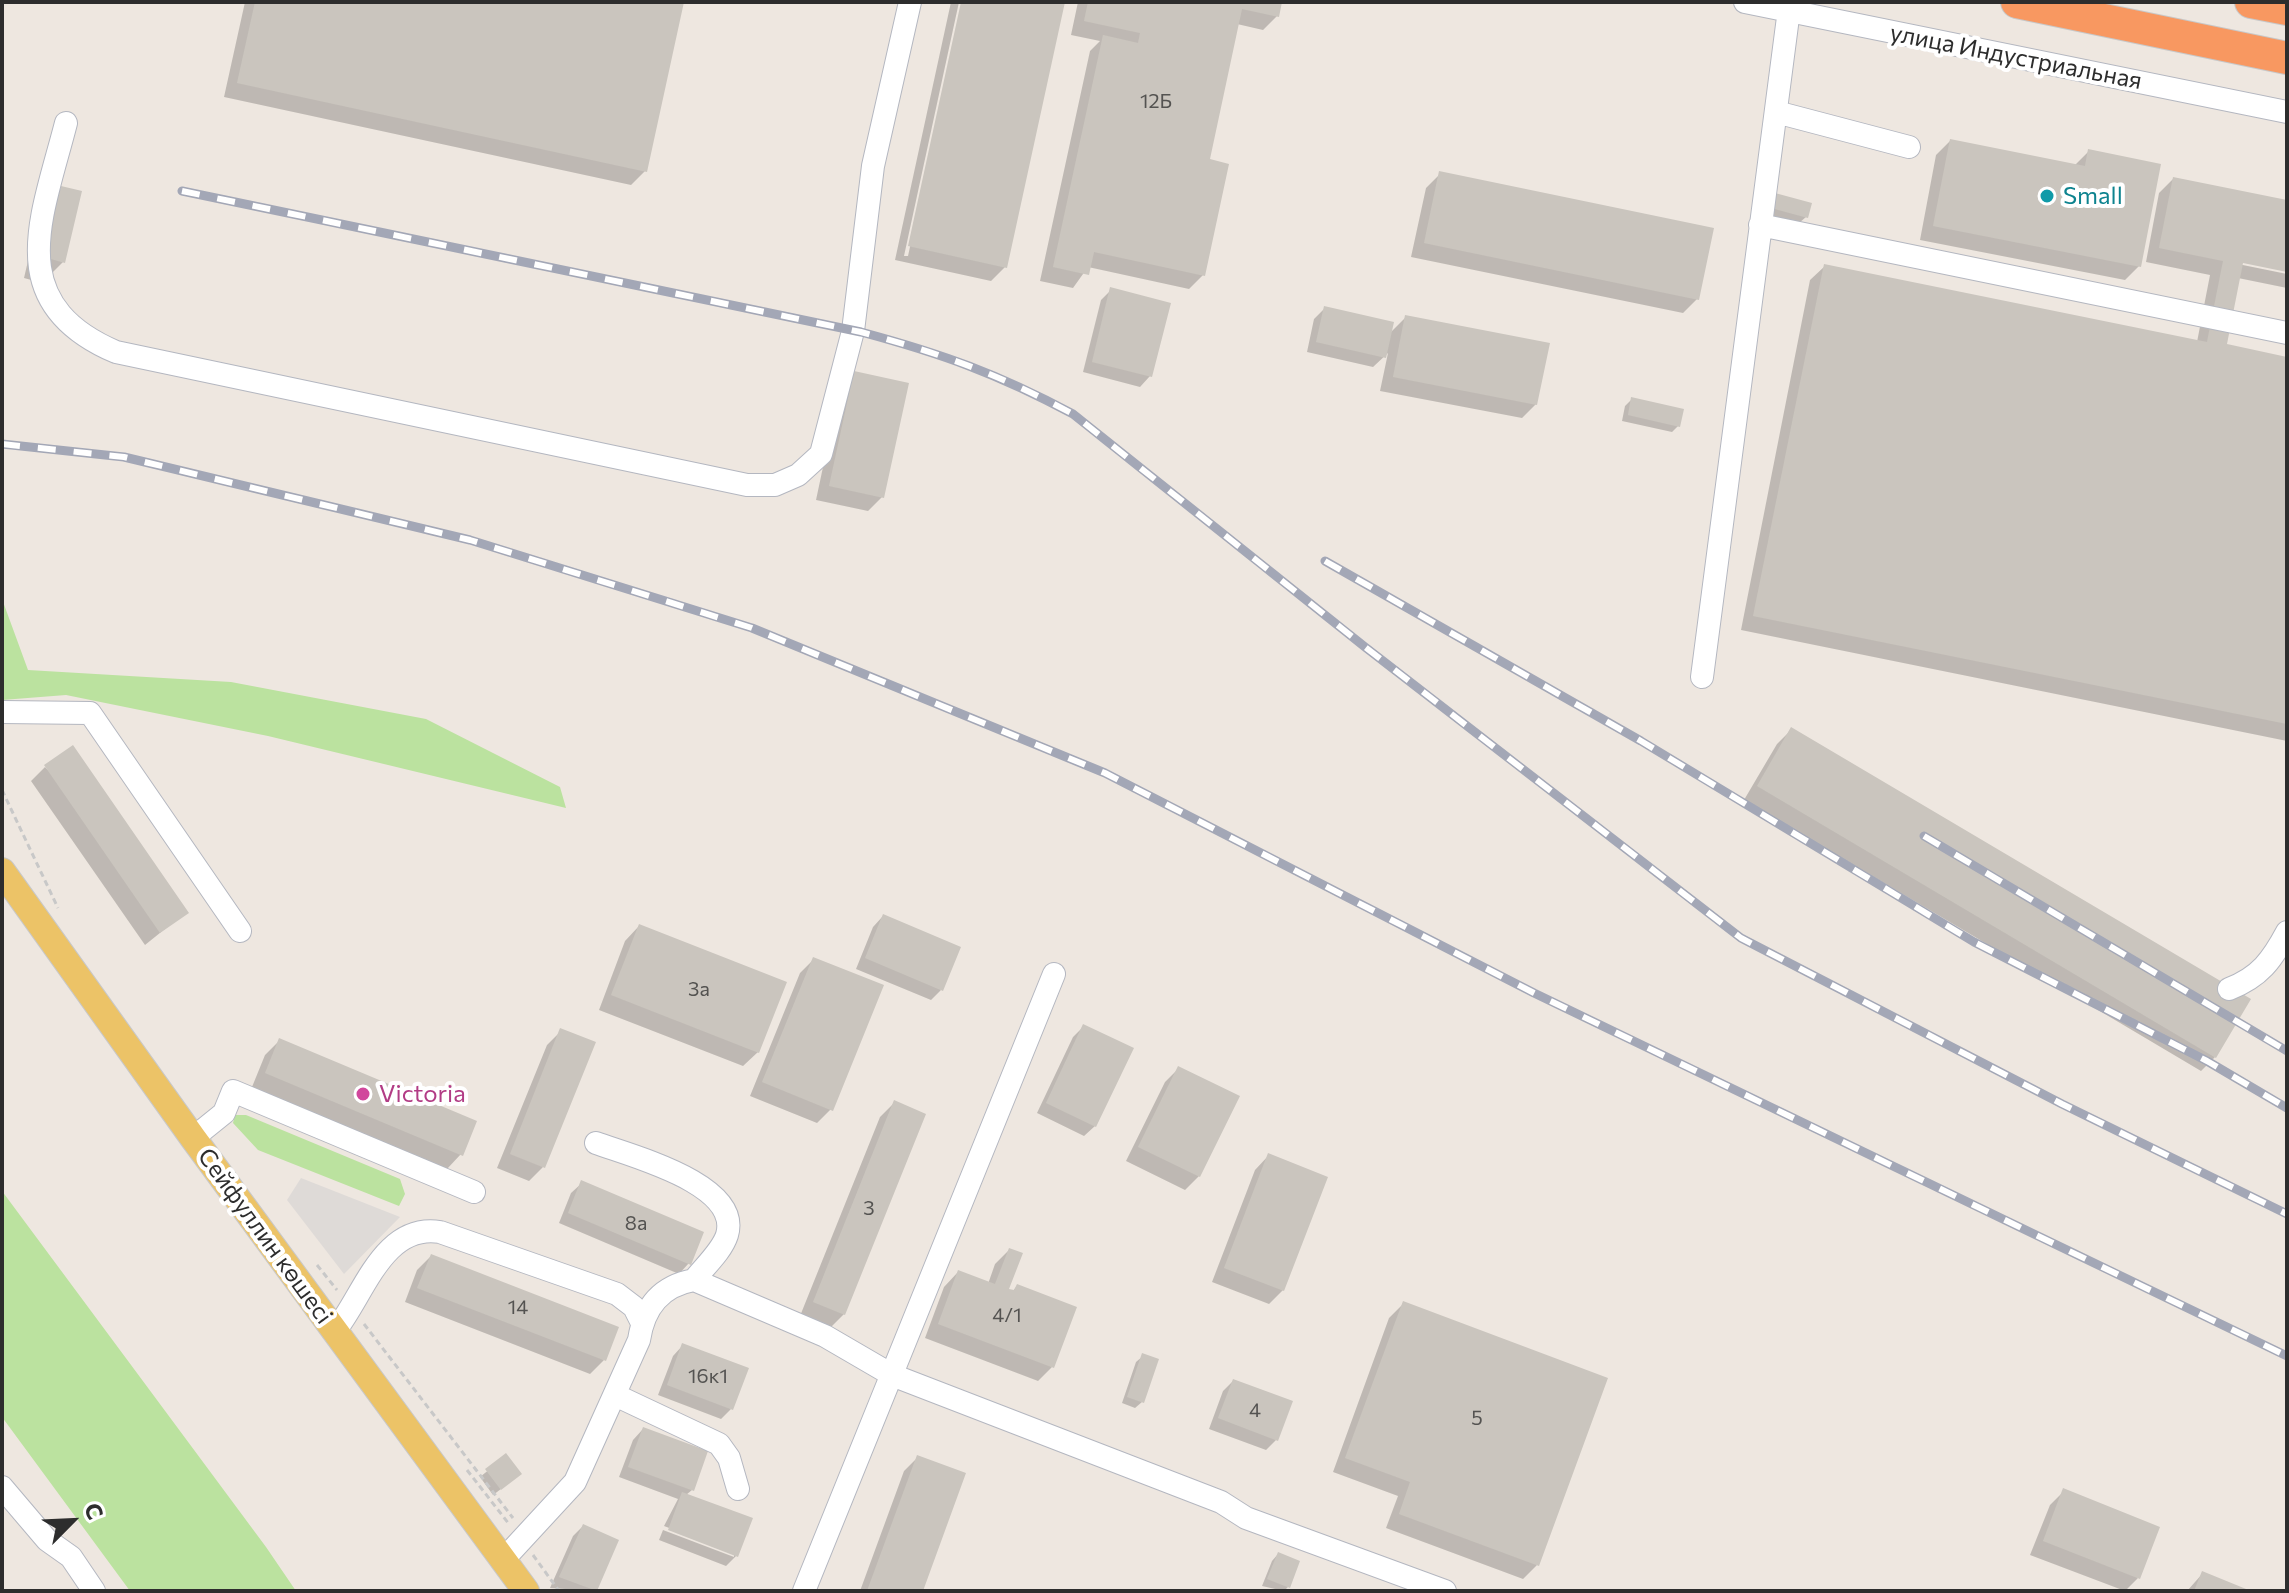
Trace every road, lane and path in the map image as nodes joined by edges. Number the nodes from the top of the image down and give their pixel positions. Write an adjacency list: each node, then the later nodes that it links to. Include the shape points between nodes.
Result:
1 (910, 2): 10 (street, via 873,166 853,331 821,454 798,475 775,485 747,485 116,352 87,339 61,314 38,269 37,239)
2 (1745, 2): 5 (street, улица Индустриальная)
3 (2017, 2): 7 (highway)
4 (2251, 2): 6 (highway)
5 (1790, 7): 8 (street); 9 (street, улица Индустриальная)
6 (2287, 9)
7 (2287, 58)
8 (1776, 112): 11 (street); 12 (street)
9 (2287, 112)
10 (66, 123)
11 (1909, 147)
12 (1760, 225): 13 (street); 14 (street)
13 (2287, 333)
14 (1702, 677)
15 (2, 712): 17 (street, via 90,713)
16 (4, 872): 21 (main road, Сейфуллин көшесі)
17 (240, 931)
18 (2287, 932): 20 (street, via 2271,961 2251,981)
19 (1054, 974): 29 (street)
20 (2229, 989)
21 (193, 1138): 23 (street, via 224,1113 233,1091); 28 (main road, Сейфуллин көшесі)
22 (596, 1143): 25 (street, via 698,1183 717,1197 727,1215 727,1235)
23 (474, 1192)
24 (314, 1262): 26 (path)
25 (694, 1280): 27 (street, via 660,1293); 29 (street, via 825,1336)
26 (352, 1309): 27 (street, via 383,1255 423,1229 617,1294 634,1307); 28 (street); 33 (path, via 510,1510)
27 (642, 1323): 30 (street)
28 (335, 1331): 34 (main road, Сейфуллин көшесі)
29 (892, 1375): 38 (street); 39 (street, via 1221,1502 1246,1518)
30 (615, 1395): 32 (street, via 719,1444); 33 (street, via 575,1482)
31 (2, 1487): 35 (street, via 47,1540 71,1557)
32 (738, 1489)
33 (522, 1540): 34 (street); 37 (path)
34 (503, 1560): 36 (main road, Сейфуллин көшесі)
35 (94, 1591)
36 (526, 1591)
37 (559, 1591)
38 (804, 1591)
39 (1445, 1591)

